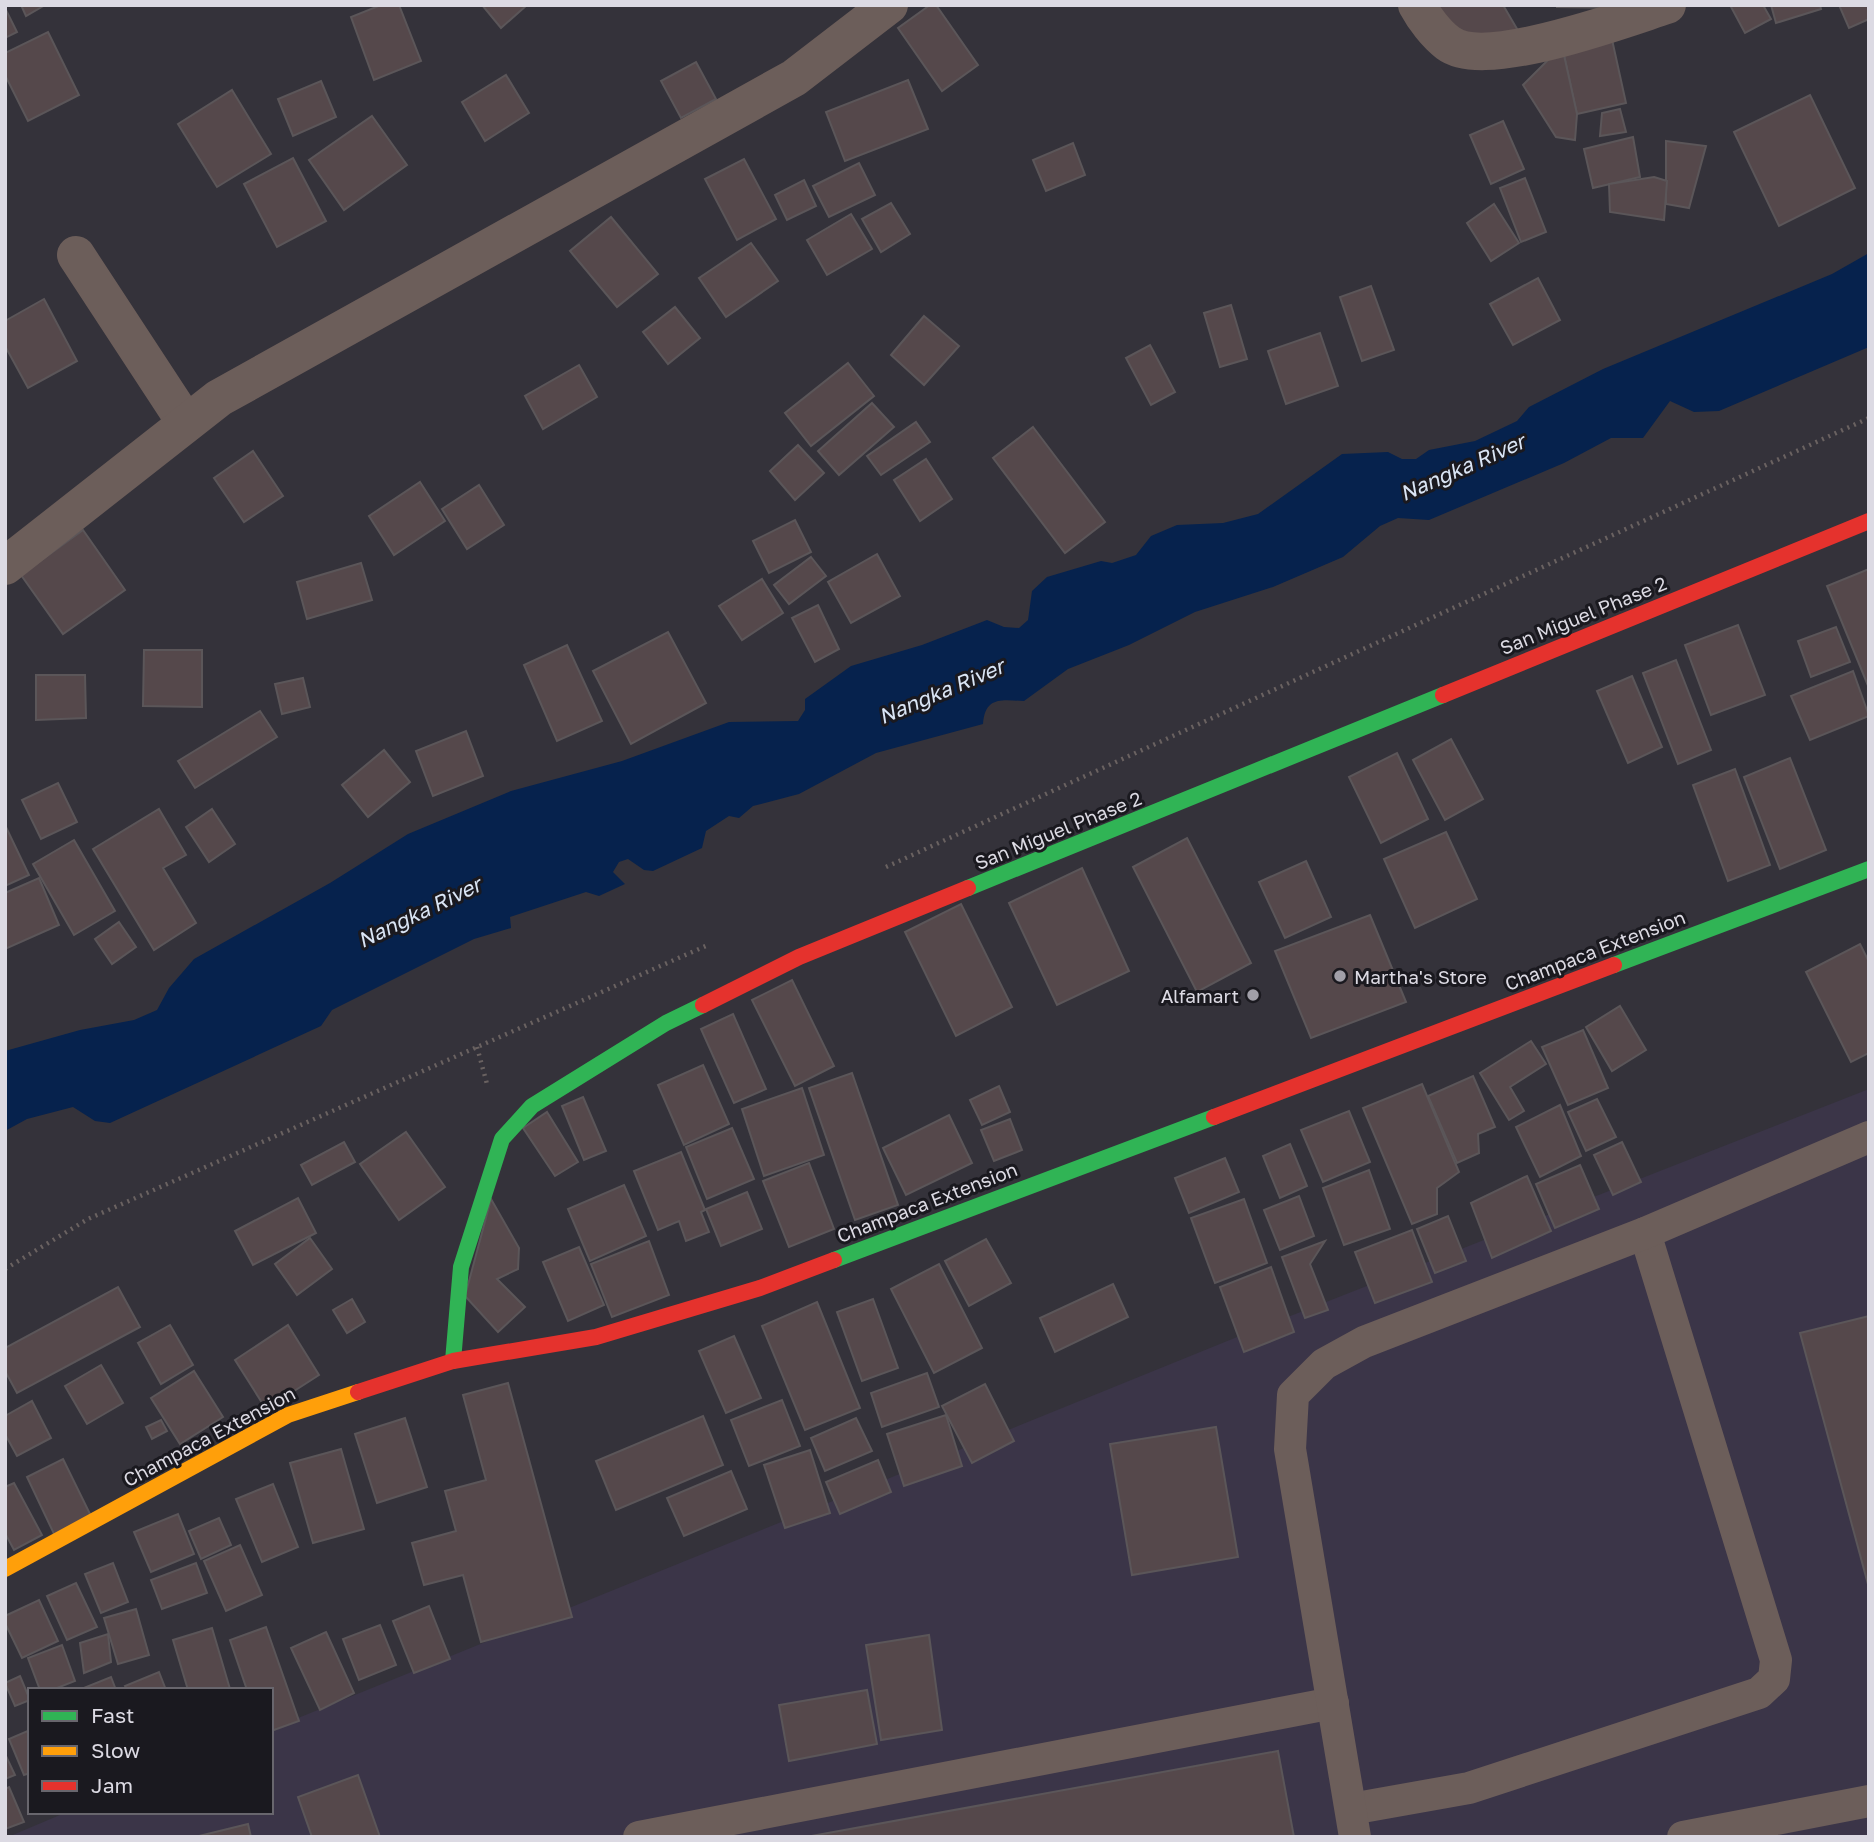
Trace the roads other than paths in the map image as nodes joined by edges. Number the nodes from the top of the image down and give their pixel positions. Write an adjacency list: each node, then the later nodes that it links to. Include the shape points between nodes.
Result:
1 (889, 5): 5 (street, via 794,78 219,398)
2 (1418, 5): 3 (street, via 1449,44 1484,52 1549,42)
3 (1667, 5)
4 (76, 255): 5 (street)
5 (186, 424): 7 (street)
6 (1869, 521): 11 (street, San Miguel Phase 2, via 799,957 666,1023 533,1106 502,1139 461,1267)
7 (5, 566)
8 (1869, 869): 11 (street, Champaca Extension, via 760,1288 596,1337)
9 (1869, 1137): 10 (lane)
10 (1645, 1233): 13 (lane, via 1364,1342 1324,1364 1293,1395 1290,1449); 15 (lane, via 1776,1660 1774,1679 1759,1692)
11 (453, 1361): 12 (street, Champaca Extension, via 288,1415)
12 (5, 1569)
13 (1333, 1703): 15 (lane); 16 (lane)
14 (1869, 1801): 17 (lane)
15 (1353, 1823)
16 (639, 1837)
17 (1683, 1837)

